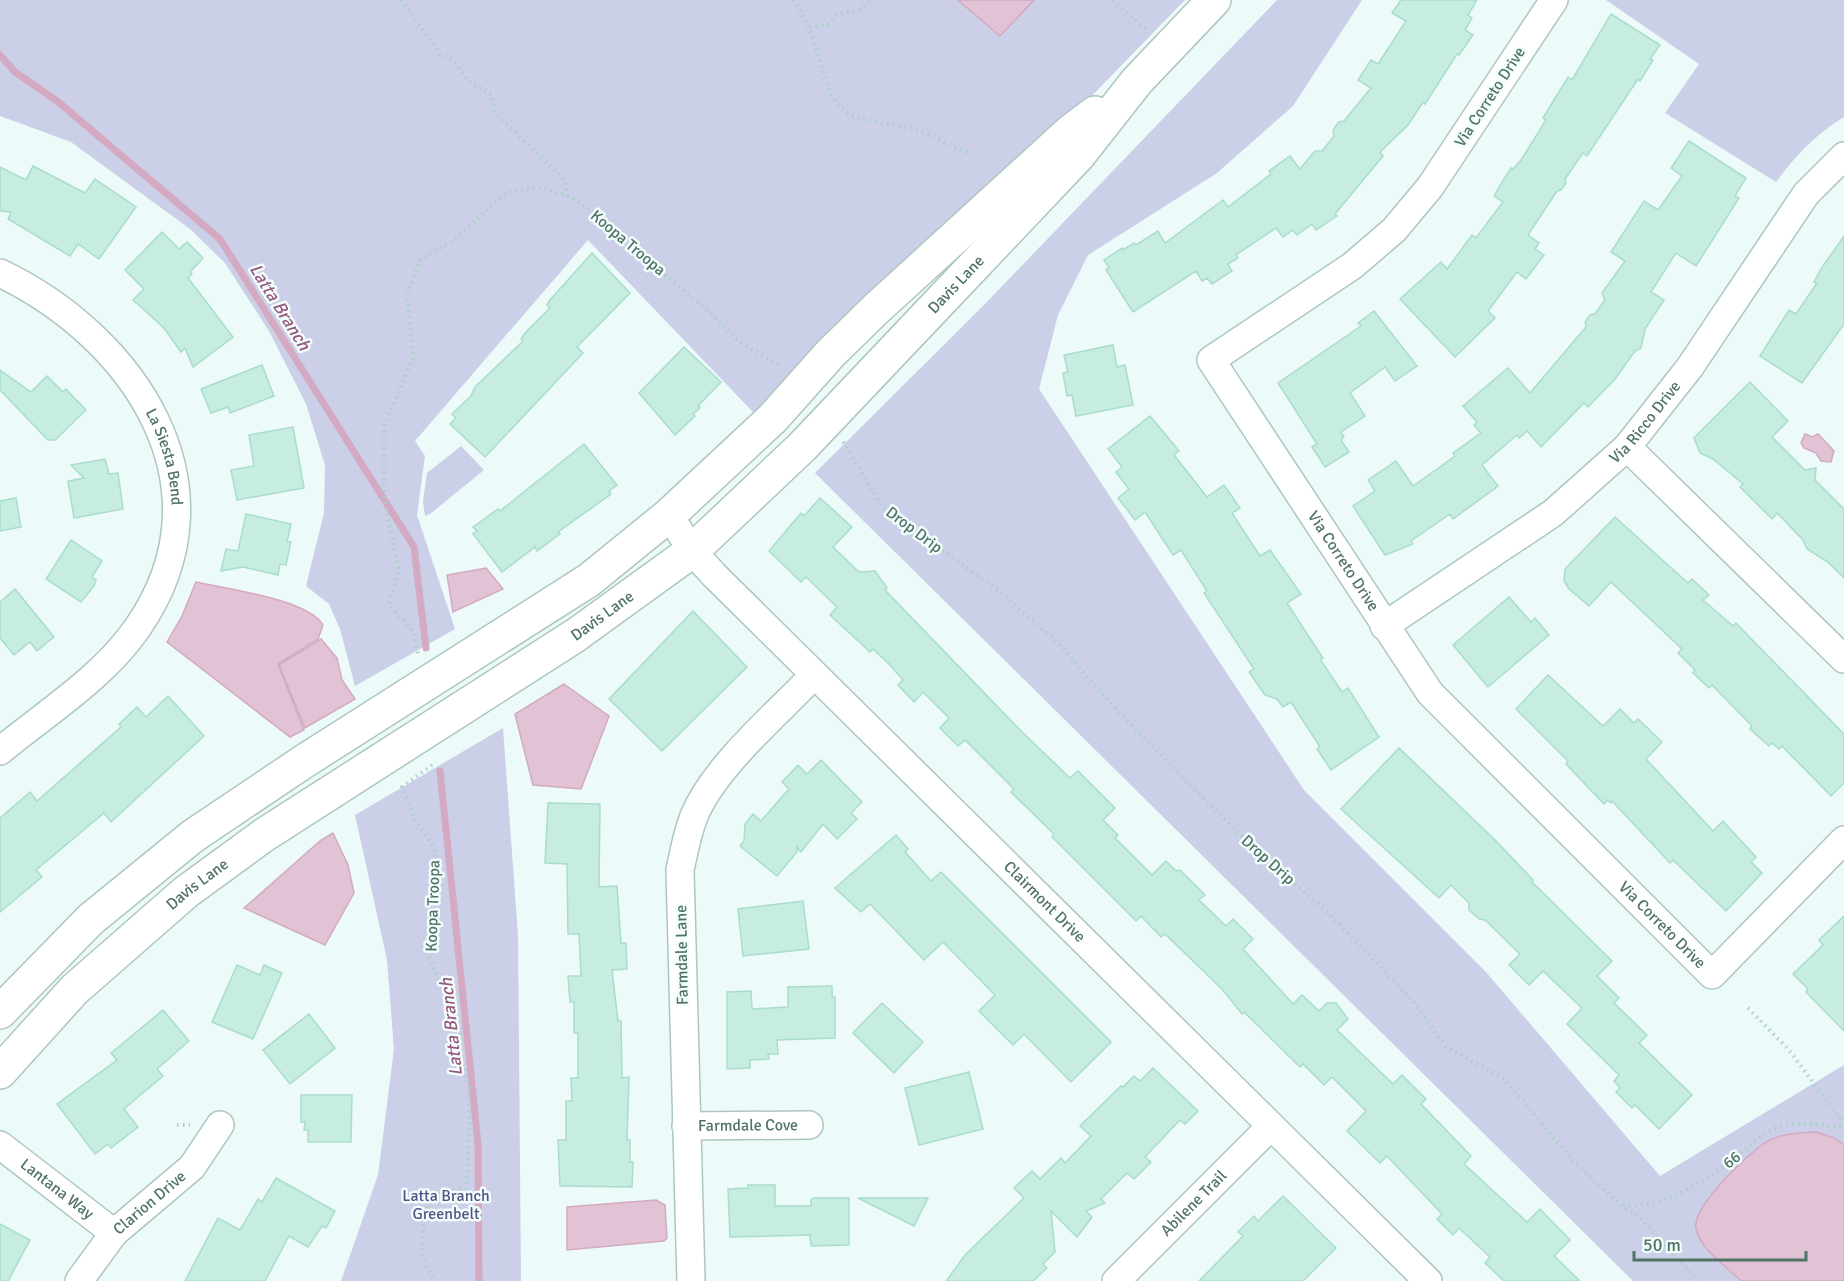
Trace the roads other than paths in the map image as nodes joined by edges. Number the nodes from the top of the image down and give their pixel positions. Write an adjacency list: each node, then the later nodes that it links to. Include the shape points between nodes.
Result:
1 (1214, 0): 3 (street, Davis Lane)
2 (1554, 0): 9 (street, Via Correto Drive, via 1430,188 1394,230 1352,266 1211,360)
3 (1137, 81): 7 (street, Davis Lane, via 1070,132 876,309 772,418); 8 (street, Davis Lane, via 1078,156 953,288 802,447)
4 (1844, 156): 6 (street, Via Ricco Drive, via 1806,194 1690,368)
5 (0, 273): 12 (street, La Siesta Bend, via 60,309 113,355 140,391 160,429 174,481 171,552 149,611 109,661)
6 (1627, 447): 9 (street, Via Ricco Drive, via 1553,513); 10 (street)
7 (669, 515): 8 (street, Clairmont Drive); 14 (street, Davis Lane, via 589,580 303,762 184,843 91,919)
8 (692, 550): 11 (street, Clairmont Drive); 15 (street, Davis Lane, via 576,635 264,835 186,892 74,990)
9 (1384, 626): 13 (street, Via Correto Drive, via 1445,711 1712,975)
10 (1844, 659)
11 (814, 675): 18 (street, Farmdale Lane, via 722,772 695,814 686,839 680,870); 19 (street, Clairmont Drive)
12 (5, 737)
13 (1844, 840)
14 (0, 1012)
15 (0, 1072)
16 (220, 1125): 21 (street, Clarion Drive, via 192,1167)
17 (809, 1125): 18 (street, Farmdale Cove)
18 (686, 1126): 23 (street, Farmdale Lane)
19 (1271, 1126): 24 (street, Abilene Trail); 25 (street, Clairmont Drive)
20 (0, 1145): 21 (street, Lantana Way)
21 (114, 1233): 22 (street, Clarion Drive)
22 (79, 1281)
23 (691, 1281)
24 (1116, 1281)
25 (1428, 1281)

